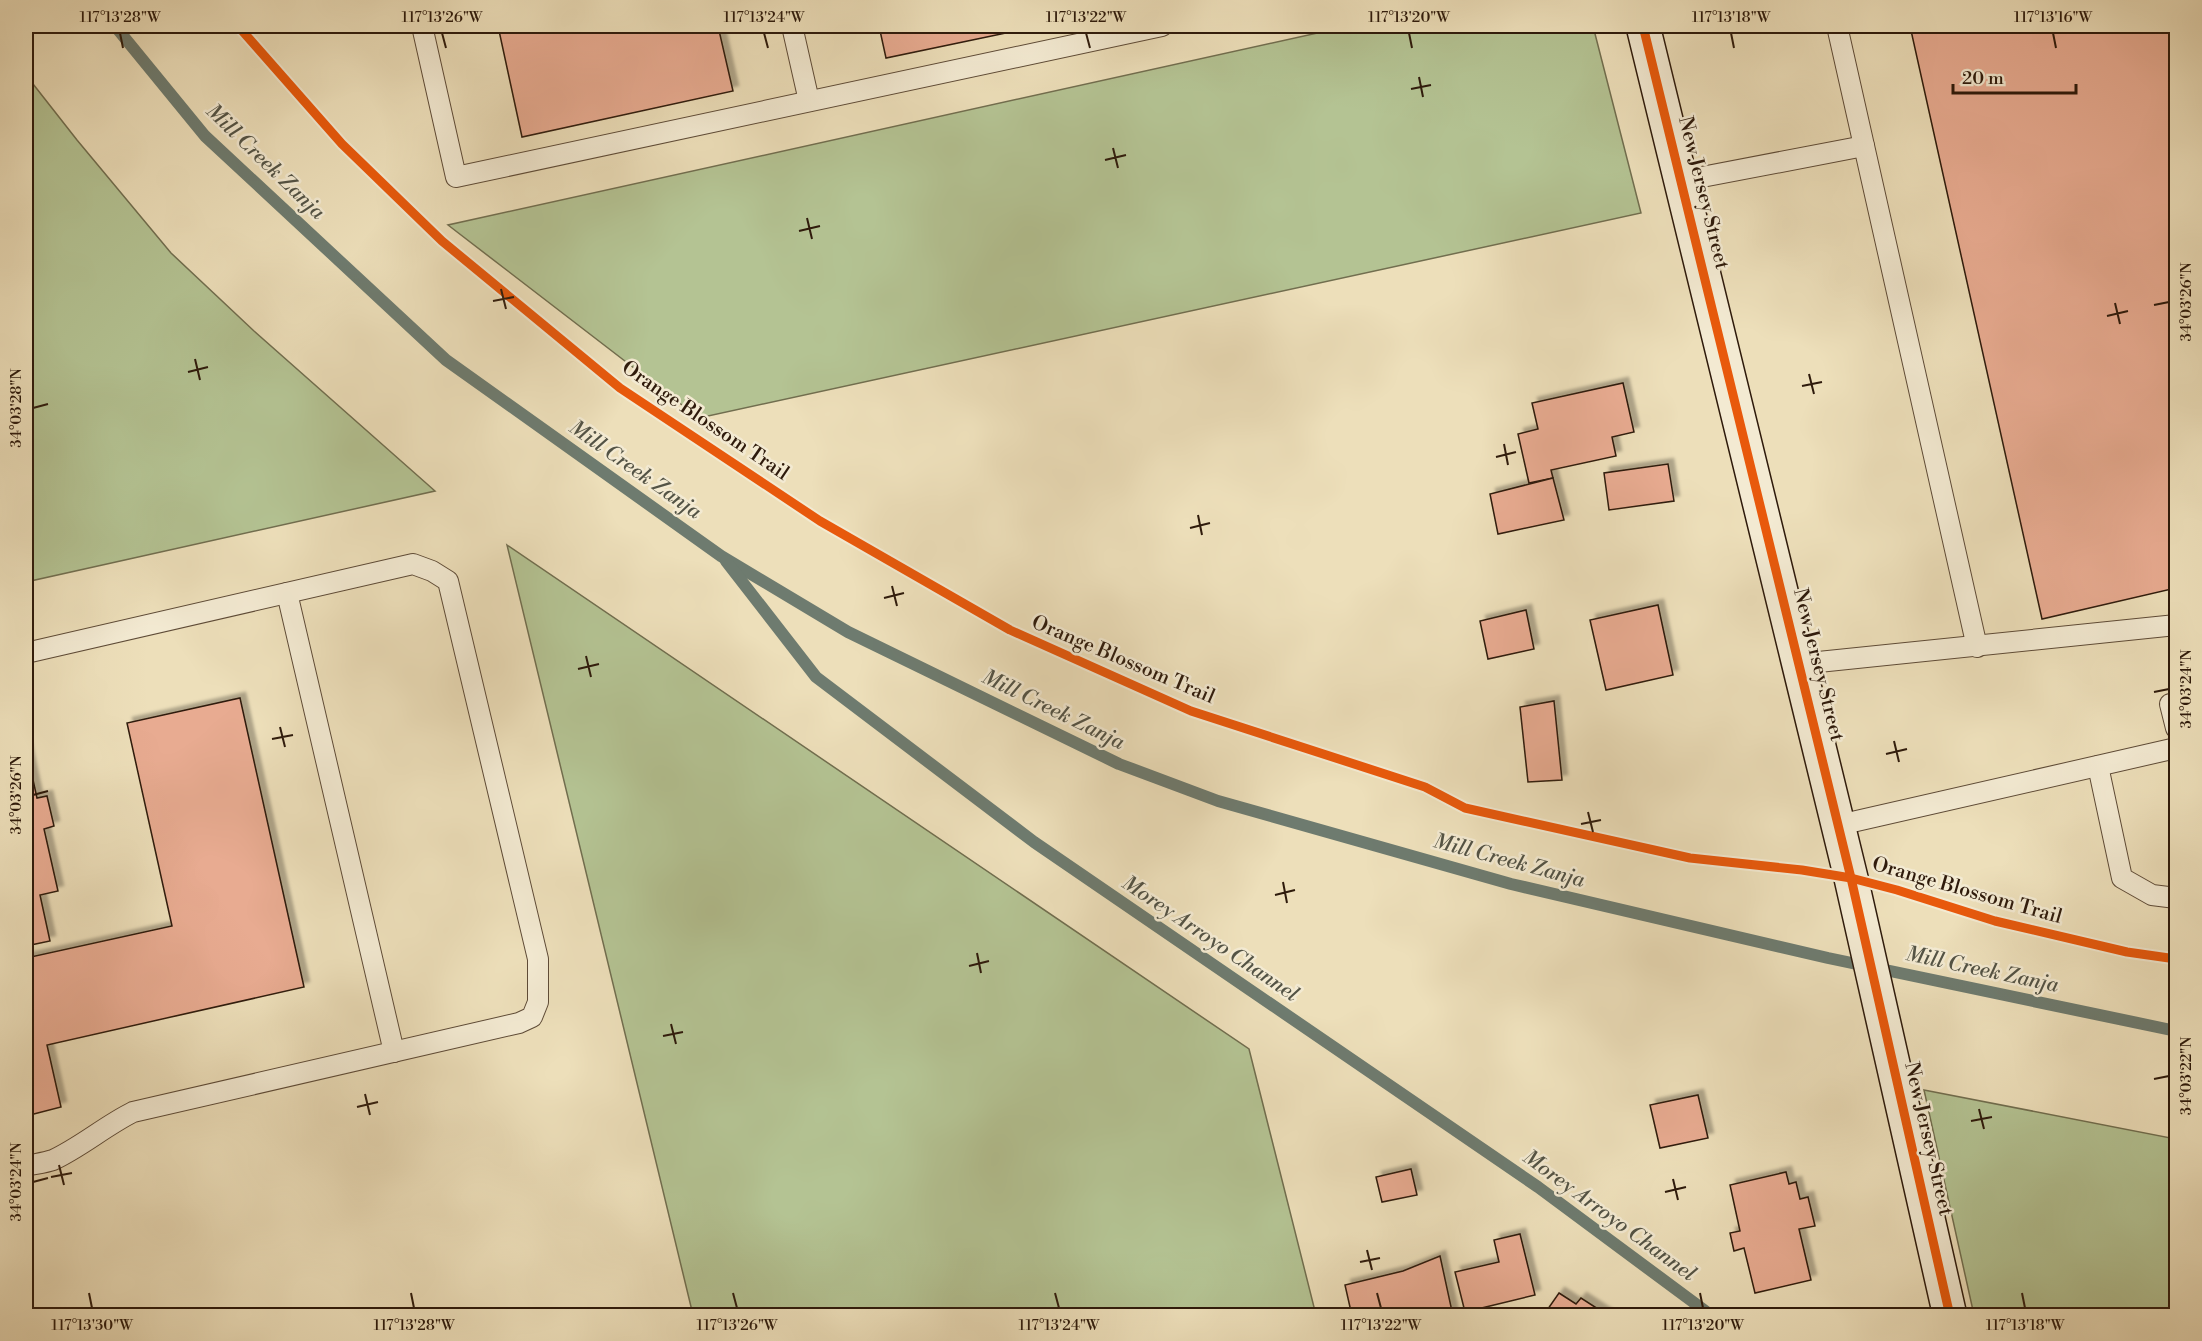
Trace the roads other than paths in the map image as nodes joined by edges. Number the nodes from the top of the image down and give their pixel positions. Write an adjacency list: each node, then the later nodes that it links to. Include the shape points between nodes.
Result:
1 (422, 26): 6 (lane, via 456,177)
2 (792, 26): 6 (lane)
3 (1162, 26): 6 (lane)
4 (1643, 26): 8 (street, New Jersey Street)
5 (1837, 26): 7 (lane)
6 (809, 101)
7 (1864, 146): 8 (lane); 11 (lane)
8 (1681, 181): 13 (street, New Jersey Street)
9 (287, 593): 12 (lane); 20 (lane); 20 (lane, via 413,564 448,580 538,959 538,1002 532,1017)
10 (2176, 626): 11 (lane)
11 (1977, 647): 13 (lane)
12 (26, 652)
13 (1799, 664): 18 (street, New Jersey Street)
14 (2176, 703): 15 (lane, via 2170,704)
15 (2176, 728)
16 (2176, 748): 17 (lane)
17 (2098, 766): 18 (lane); 19 (lane, via 2122,878 2152,895)
18 (1839, 825): 22 (street, New Jersey Street)
19 (2176, 898)
20 (394, 1052): 21 (lane, via 134,1112 50,1161)
21 (26, 1166)
22 (1950, 1316)

